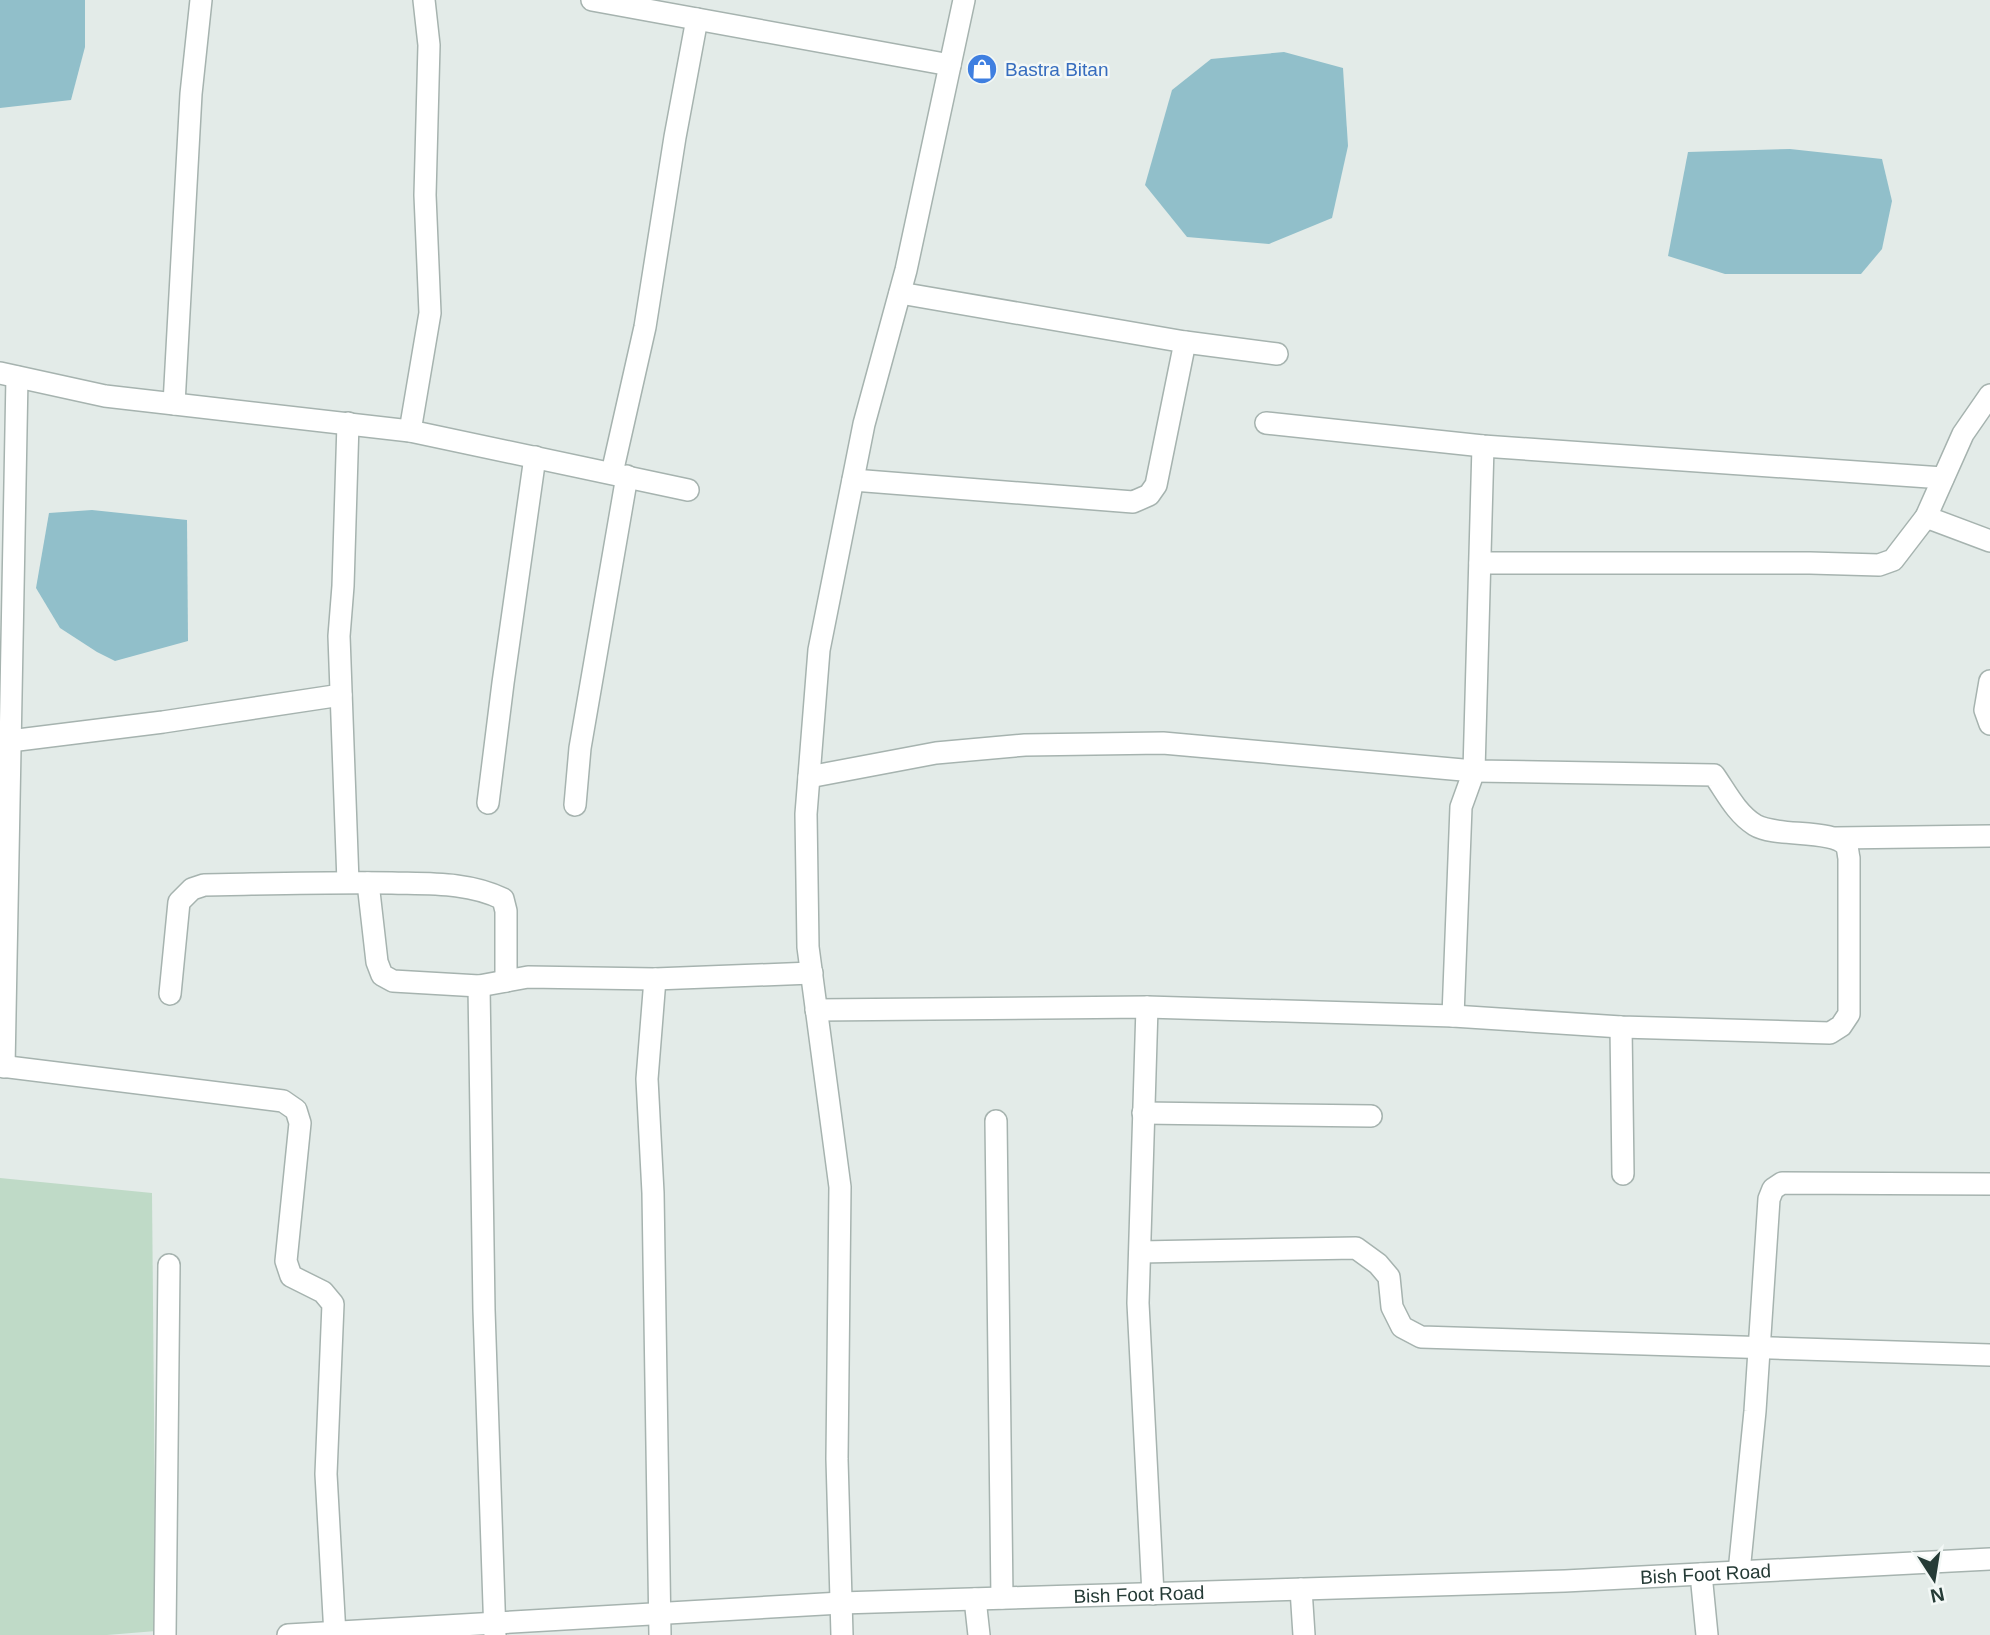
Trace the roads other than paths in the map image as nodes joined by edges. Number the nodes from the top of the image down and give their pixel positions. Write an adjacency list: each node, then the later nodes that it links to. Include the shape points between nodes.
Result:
1 (201, 0): 12 (street, via 191,94)
2 (424, 0): 15 (street, via 429,45 425,195 430,313)
3 (592, 0): 5 (street)
4 (964, 0): 6 (street)
5 (697, 19): 6 (street); 18 (street)
6 (950, 65): 7 (street)
7 (900, 293): 8 (street); 20 (street)
8 (1185, 342): 9 (street); 20 (street, via 1156,485 1149,495 1133,502)
9 (1277, 354)
10 (8, 375): 12 (street, via 105,396); 28 (street)
11 (1990, 395): 19 (street, via 1963,434)
12 (174, 404): 13 (street)
13 (348, 423): 15 (street); 26 (street)
14 (1265, 423): 16 (street)
15 (410, 431): 17 (street)
16 (1483, 446): 19 (street); 24 (street)
17 (535, 457): 18 (street); 31 (street)
18 (619, 475): 21 (street); 32 (street)
19 (1943, 478): 22 (street)
20 (853, 480): 30 (street, via 819,650)
21 (688, 490)
22 (1926, 517): 23 (street); 24 (street, via 1893,560 1880,565)
23 (1990, 541)
24 (1480, 563): 29 (street)
25 (1990, 681): 27 (street, via 1985,710)
26 (341, 695): 28 (street); 35 (street)
27 (1990, 724)
28 (10, 741): 45 (street)
29 (1474, 771): 30 (street, via 1163,743 1025,745 936,753); 34 (street, via 1714,775 1740,813 1755,825 1770,832); 43 (street, via 1461,807)
30 (809, 777): 36 (street, via 808,947)
31 (488, 803)
32 (575, 805)
33 (1990, 836): 34 (street)
34 (1836, 838): 44 (street, via 1846,846 1849,858 1850,1014 1841,1026 1830,1032)
35 (358, 882): 38 (street, via 443,884 488,891 503,899); 39 (street, via 382,975 393,981); 40 (street, via 192,889 179,902)
36 (812, 973): 37 (street); 42 (street)
37 (655, 979): 38 (street, via 528,977); 63 (street, via 647,1079)
38 (506, 981): 39 (street)
39 (479, 986): 64 (street)
40 (170, 993)
41 (1147, 1007): 42 (street); 43 (street); 46 (street)
42 (816, 1010): 62 (street, via 840,1187 837,1459)
43 (1452, 1016): 44 (street)
44 (1620, 1027): 49 (street)
45 (2, 1067): 65 (street, via 283,1101 296,1110 300,1124 286,1261 291,1276 323,1292 334,1304 326,1474)
46 (1143, 1113): 47 (street); 51 (street)
47 (1371, 1116)
48 (996, 1121): 60 (street)
49 (1623, 1174)
50 (1990, 1184): 53 (street, via 1782,1183 1773,1189)
51 (1140, 1252): 53 (street, via 1356,1248 1389,1277 1392,1307 1402,1327 1421,1337); 59 (street, via 1138,1303)
52 (169, 1265): 66 (street)
53 (1759, 1348): 54 (street); 56 (street)
54 (1990, 1355)
55 (1990, 1559): 56 (street, Bish Foot Road)
56 (1739, 1572): 57 (street, Bish Foot Road)
57 (1701, 1574): 58 (street, Bish Foot Road); 72 (street)
58 (1301, 1589): 59 (street, Bish Foot Road); 71 (street)
59 (1153, 1594): 60 (street, Bish Foot Road)
60 (1002, 1598): 61 (street, Bish Foot Road)
61 (975, 1599): 62 (street, Bish Foot Road); 70 (street)
62 (841, 1603): 63 (street, Bish Foot Road); 69 (street)
63 (658, 1613): 64 (street, Bish Foot Road); 68 (street)
64 (494, 1629): 65 (street, Bish Foot Road)
65 (335, 1634): 67 (street, Bish Foot Road)
66 (165, 1635)
67 (288, 1635)
68 (660, 1635)
69 (842, 1635)
70 (979, 1635)
71 (1304, 1635)
72 (1707, 1635)

